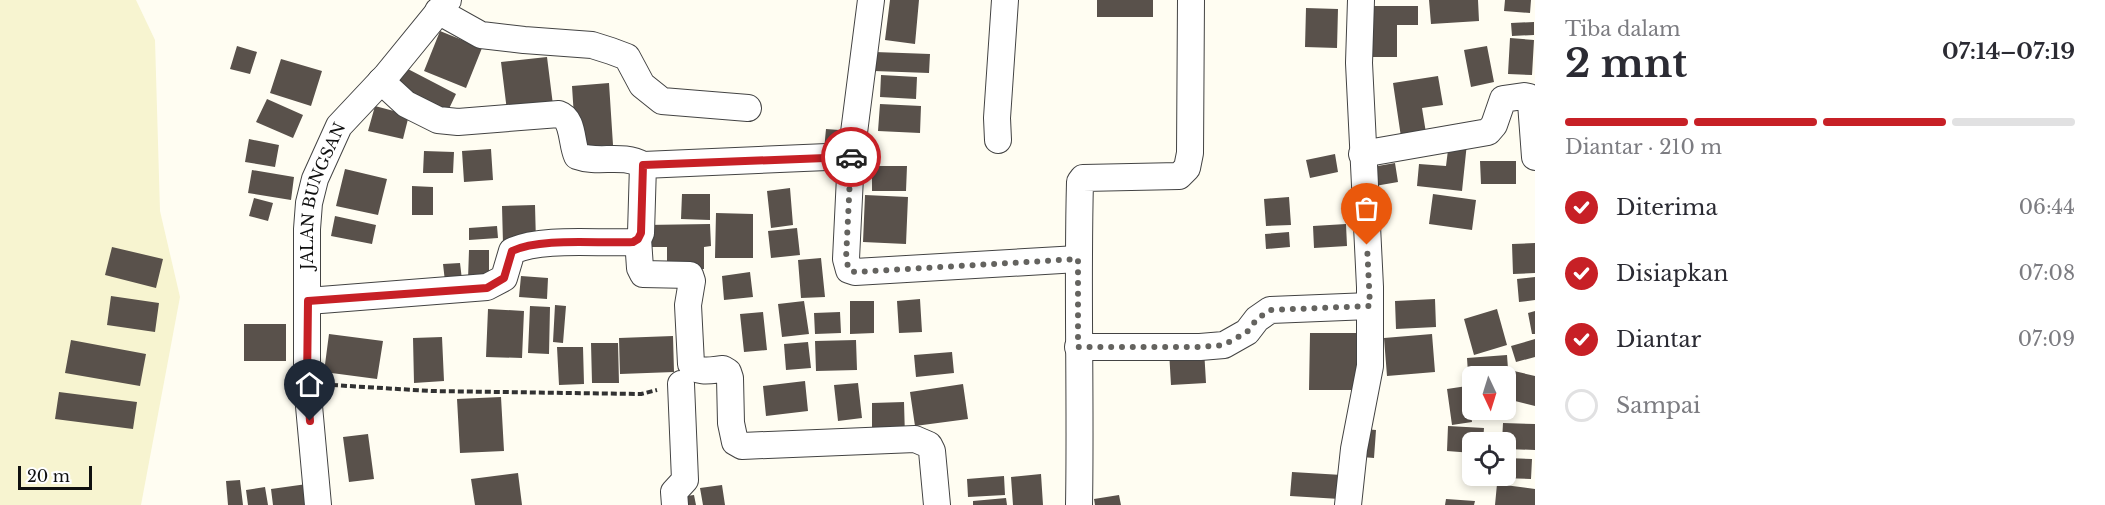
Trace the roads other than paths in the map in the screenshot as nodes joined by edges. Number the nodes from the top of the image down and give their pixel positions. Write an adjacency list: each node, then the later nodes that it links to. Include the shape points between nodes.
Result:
1 (871, 0): 10 (street)
2 (1005, 0): 8 (street)
3 (1191, 0): 14 (street, via 1187,168 1179,176 1083,178)
4 (1361, 0): 9 (street)
5 (443, 6): 6 (street, JALAN BUNGSAN); 7 (street, via 480,35 592,45 627,57 642,85 662,101)
6 (381, 81): 12 (street, via 406,104 438,120 559,114 569,120 577,156 633,159); 15 (street, JALAN BUNGSAN, via 339,126 315,179 307,229)
7 (748, 108)
8 (998, 140)
9 (1362, 154): 11 (street, via 1488,132 1503,99 1524,96 1531,103); 16 (street)
10 (851, 156): 12 (street); 14 (street, via 846,259 849,270)
11 (1535, 157)
12 (643, 165): 13 (street)
13 (638, 239): 15 (street, via 520,248 512,251 504,278 487,288); 21 (street, via 643,274 690,275 691,364 700,371 728,372 735,442 753,446 923,441 932,451)
14 (1078, 259): 17 (street)
15 (308, 301): 19 (street, JALAN BUNGSAN, via 307,384)
16 (1370, 306): 17 (street, via 1270,310 1247,332 1224,345); 23 (street, via 1370,366)
17 (1078, 347): 22 (street)
18 (681, 384): 20 (street, via 685,480 674,492)
19 (318, 505)
20 (675, 505)
21 (937, 505)
22 (1079, 505)
23 (1348, 505)

